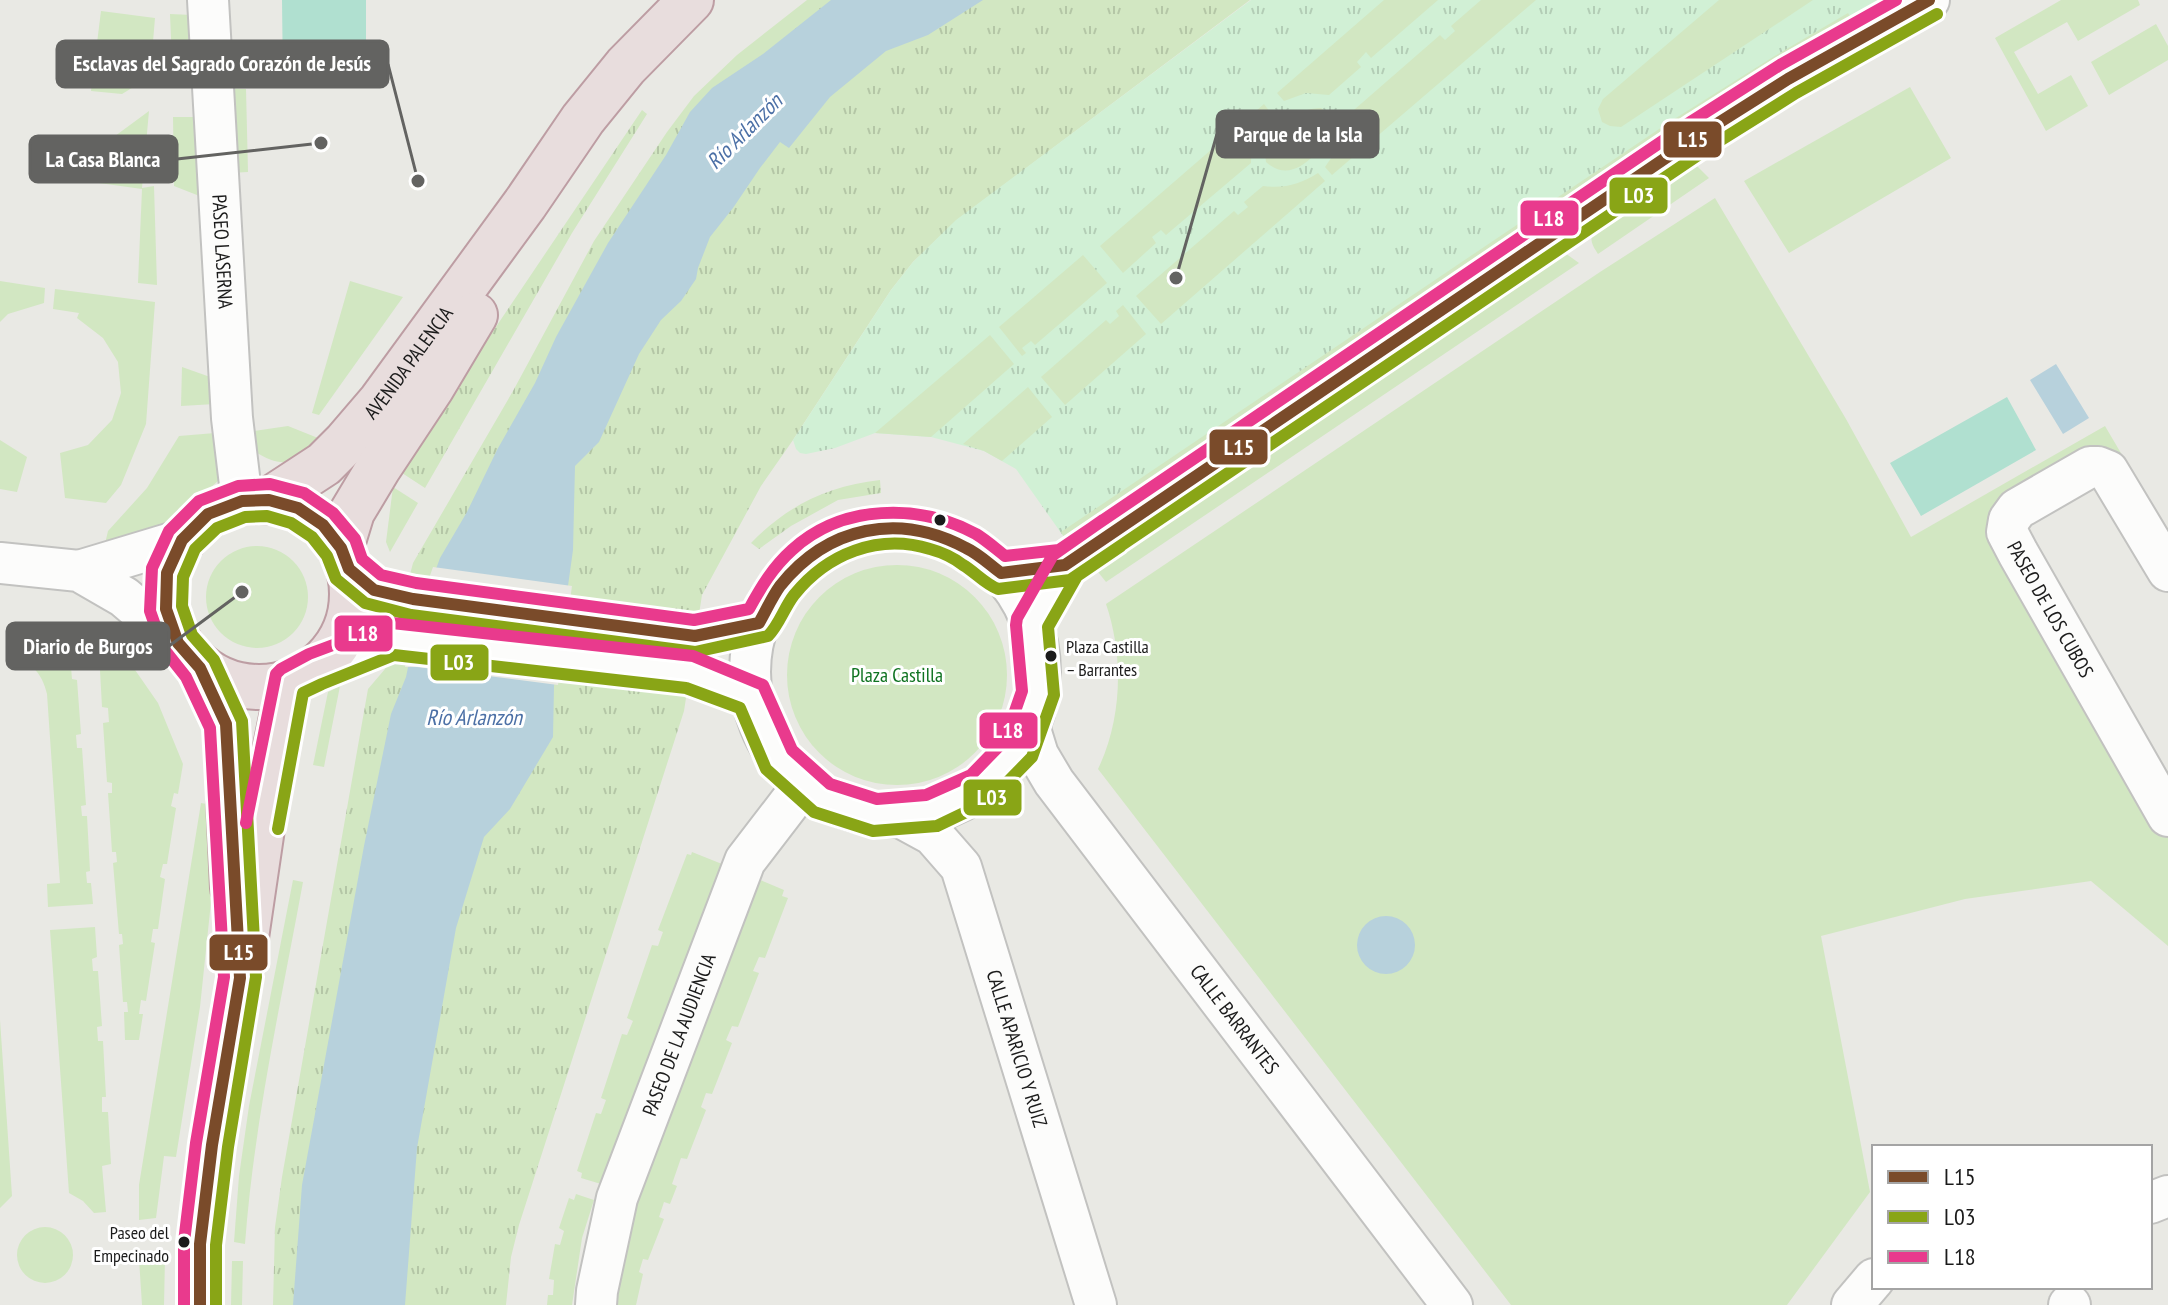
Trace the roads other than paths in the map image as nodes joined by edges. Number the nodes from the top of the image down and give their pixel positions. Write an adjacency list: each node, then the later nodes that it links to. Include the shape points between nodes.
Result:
1 (208, 0): 5 (street, PASEO LASERNA, via 231,391)
2 (691, 0): 4 (highway, AVENIDA PALENCIA, via 617,76)
3 (1929, 0): 9 (street, via 1701,134)
4 (525, 204): 5 (highway, AVENIDA PALENCIA, via 354,433 324,464); 7 (highway, AVENIDA PALENCIA, via 487,295 352,512)
5 (255, 500): 6 (highway, via 208,514); 7 (highway, via 298,508 323,525)
6 (182, 540): 10 (street); 16 (highway, via 167,573 166,609)
7 (345, 559): 15 (street, via 374,590); 17 (highway, via 352,597 347,624 334,649)
8 (0, 563): 10 (street)
9 (1065, 565): 12 (street); 14 (street)
10 (79, 571): 16 (street, via 124,597)
11 (2168, 571): 21 (street, PASEO DE LOS CUBOS, via 2108,471 2098,467 2017,509 2009,520 2007,532 2018,553)
12 (1001, 573): 13 (street, via 970,548 944,536 876,528 838,539 804,559 778,588); 14 (street)
13 (759, 623): 15 (street); 18 (street, via 751,662)
14 (1032, 624): 19 (street, via 1039,676)
15 (693, 654): 17 (street, via 392,639); 18 (street)
16 (189, 655): 17 (highway, via 220,680 243,687 266,688); 23 (highway, via 226,724)
17 (302, 676): 23 (highway, via 269,781)
18 (752, 696): 20 (street, via 774,751)
19 (1029, 726): 22 (street, via 1011,758 985,785 954,804); 28 (street, CALLE BARRANTES, via 1054,782)
20 (804, 784): 22 (street, via 849,809); 26 (street, PASEO DE LA AUDIENCIA, via 745,861 617,1198)
21 (2168, 816)
22 (900, 817): 27 (street, CALLE APARICIO Y RUIZ, via 933,835 961,867)
23 (240, 978): 25 (highway, via 212,1145 200,1244)
24 (1872, 1281): 29 (street)
25 (200, 1305)
26 (596, 1305)
27 (1096, 1305)
28 (1452, 1305)
29 (1852, 1305)

